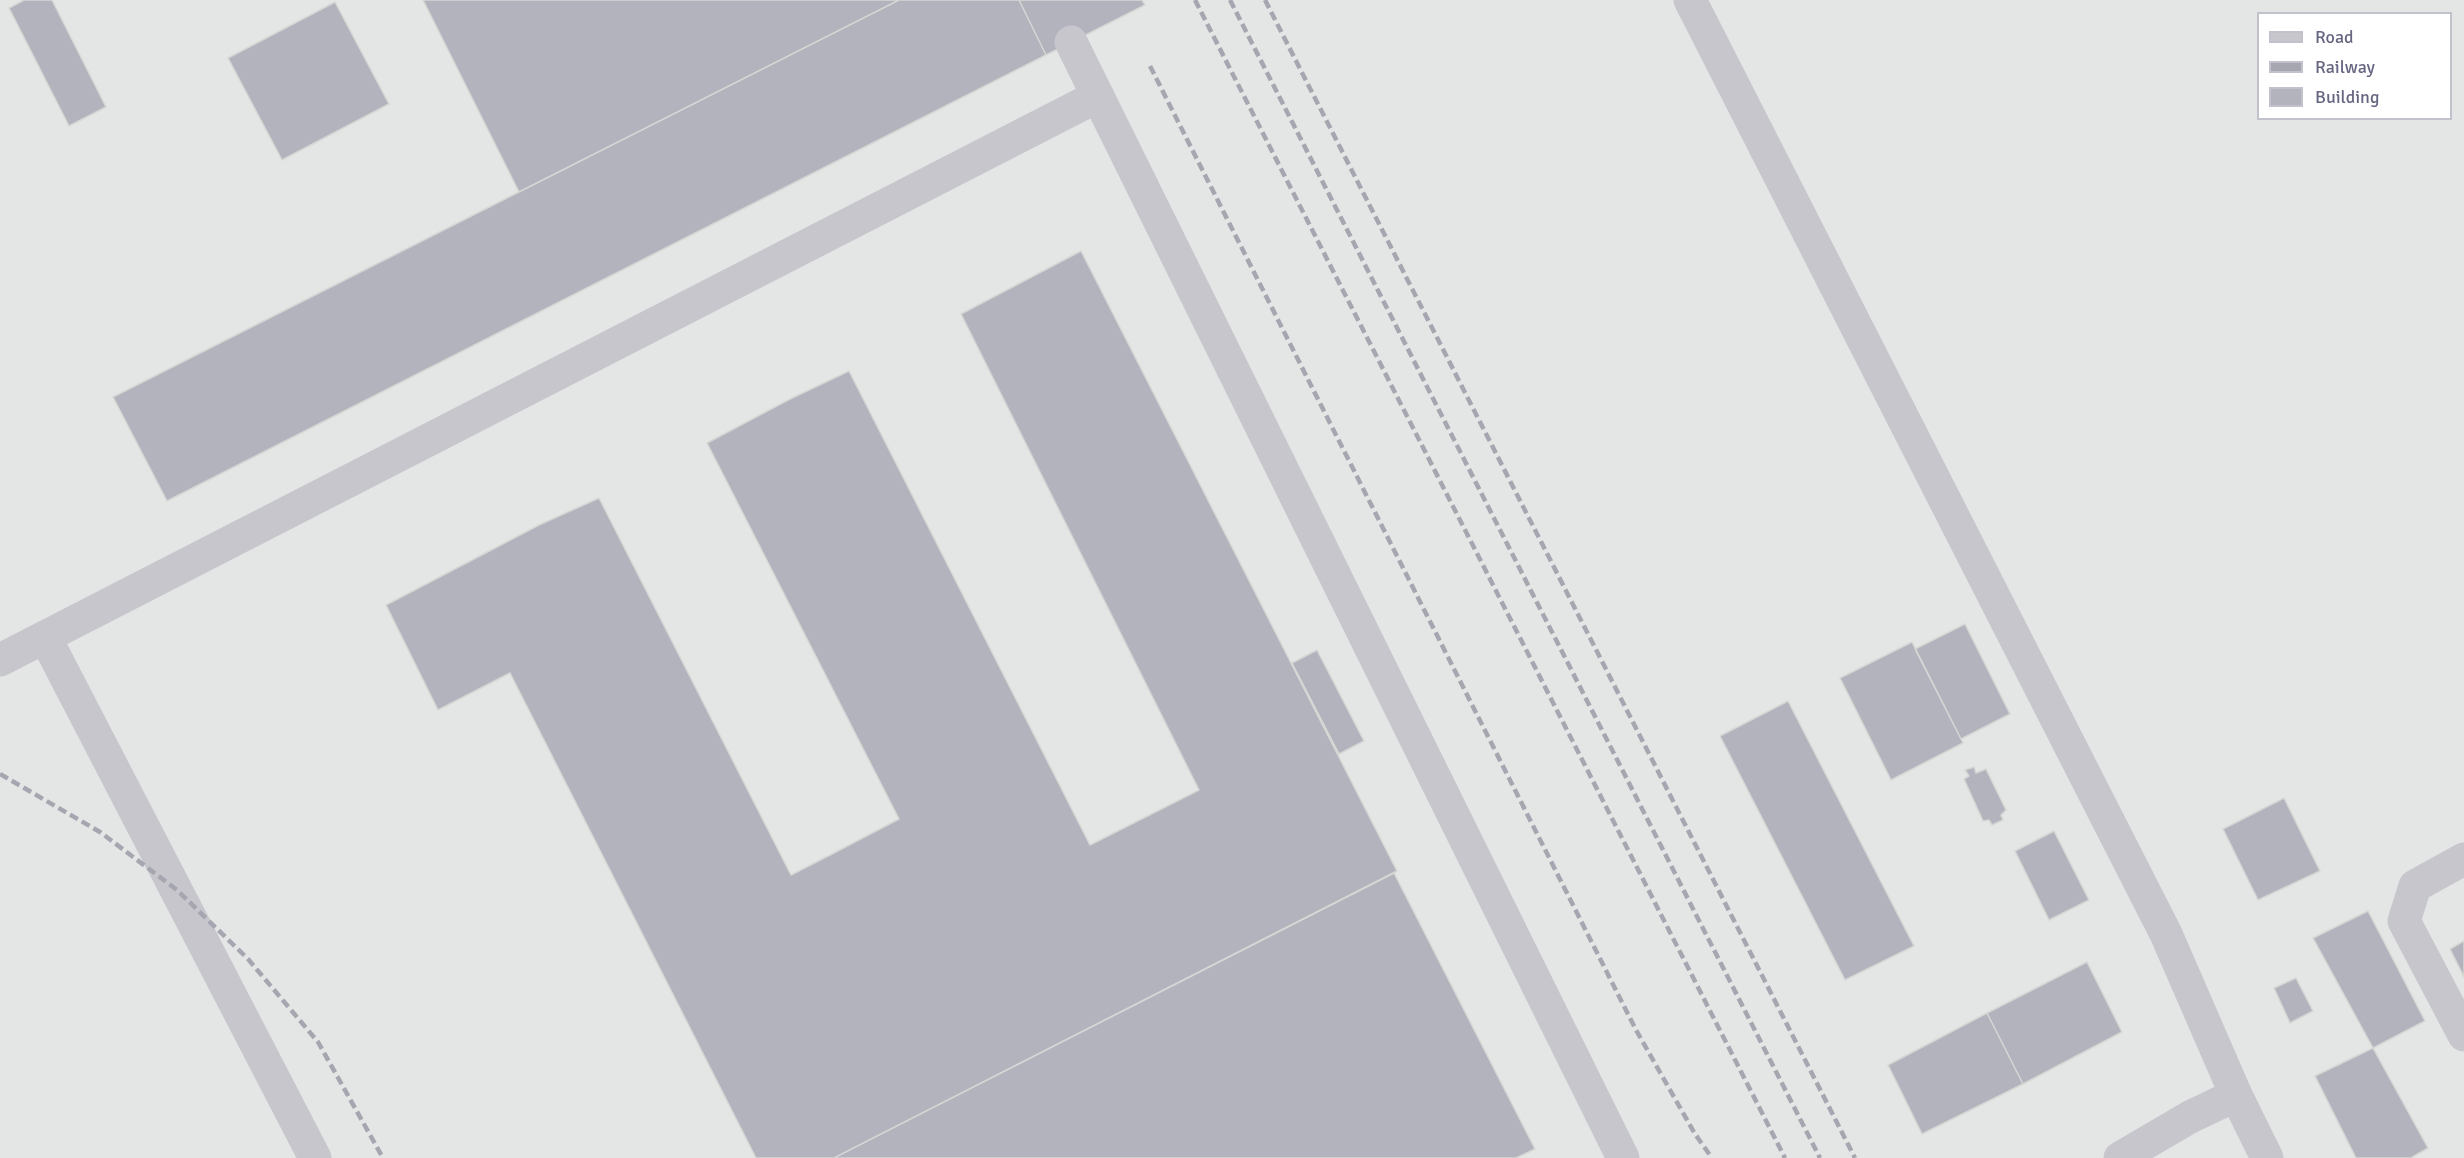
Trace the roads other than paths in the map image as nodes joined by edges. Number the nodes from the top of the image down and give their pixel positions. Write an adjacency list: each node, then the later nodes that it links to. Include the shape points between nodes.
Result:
1 (1690, 0): 8 (lane, via 2166,934)
2 (1071, 42): 3 (lane)
3 (1098, 96): 4 (lane); 10 (lane)
4 (45, 637): 5 (lane); 9 (lane)
5 (0, 660)
6 (2464, 859): 7 (lane, via 2415,886 2404,921)
7 (2464, 1035)
8 (2236, 1095): 11 (lane); 12 (lane)
9 (315, 1158)
10 (1623, 1158)
11 (2120, 1158)
12 (2267, 1158)

